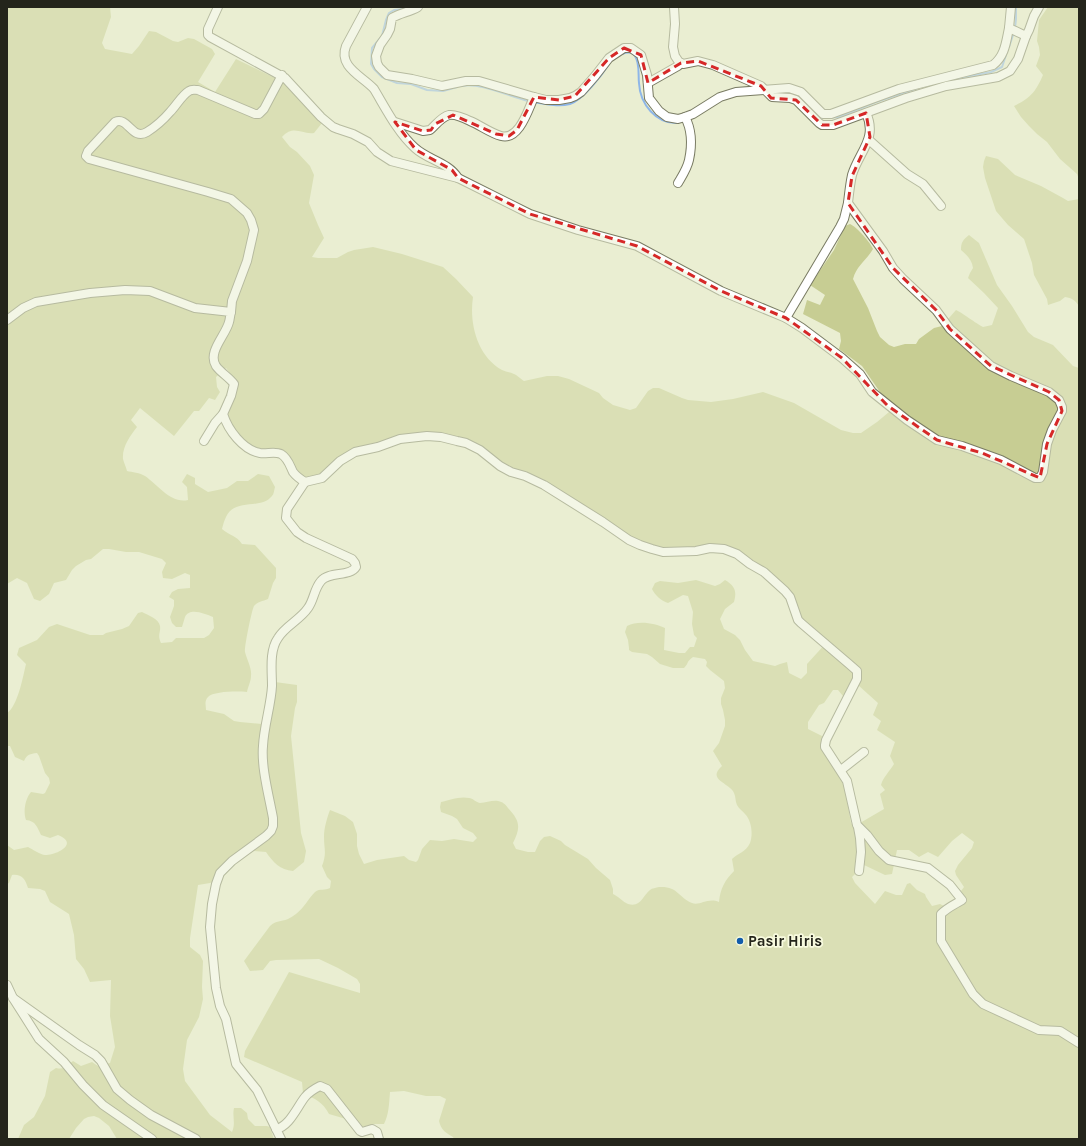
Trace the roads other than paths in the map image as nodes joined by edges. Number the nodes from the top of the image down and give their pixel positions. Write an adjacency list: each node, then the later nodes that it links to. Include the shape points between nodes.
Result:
1 (367, 7): 16 (street, via 346,46 345,59 349,68 374,90)
2 (418, 7): 13 (street, via 392,18 390,29 376,56 382,71 387,75 442,86 479,81)
3 (674, 7): 9 (street, via 673,47)
4 (1011, 7): 7 (street)
5 (1039, 7): 8 (street)
6 (215, 8): 10 (street, via 208,29 210,37)
7 (1009, 28): 8 (street); 12 (street, via 1002,56 993,65 899,89 831,114 823,114 796,90 789,88)
8 (1026, 36): 14 (street, via 1010,71 998,77 946,86)
9 (680, 63): 11 (street); 12 (street, via 698,61 713,65 747,79)
10 (282, 75): 18 (street, via 321,117 338,129 368,142 391,161); 22 (street, via 259,114 198,90 192,90 170,113 142,135 122,121 115,122 86,156 89,159 230,199 247,213 254,230 247,260 232,301)
11 (648, 83): 13 (street, via 641,55 631,48 624,48 609,58 582,92 559,100); 15 (street, via 648,98 659,111 666,117)
12 (767, 92): 14 (street, via 774,98 796,100 822,125 833,125); 15 (street, via 736,92 720,97)
13 (533, 100): 16 (street, via 514,134 503,137 465,118 453,115 448,115 430,130 423,131)
14 (866, 113): 17 (street, via 869,120)
15 (686, 120): 19 (street, via 690,131 689,160)
16 (395, 122): 18 (street, via 416,150 452,170)
17 (869, 140): 20 (street, via 852,176); 21 (street, via 907,174 923,184)
18 (458, 178): 23 (street, via 530,214 637,246 720,291)
19 (678, 183)
20 (848, 203): 23 (street, via 840,227); 23 (street, via 893,268 936,310 950,329 991,366 1049,392 1059,400 1062,411 1047,444 1040,478 1035,478 1001,460 938,440 888,406 842,358)
21 (941, 206)
22 (231, 312): 24 (street, via 195,308 150,291 124,290 90,292 36,302); 25 (street, via 229,323 213,357 216,366 234,384 232,396)
23 (786, 318)
24 (7, 320)
25 (223, 414): 26 (street); 27 (street, via 230,430 244,445 257,452 283,455 298,478)
26 (204, 441)
27 (305, 482): 29 (street, via 322,478 340,461 355,452 400,439 441,437 466,443 480,450 500,466 544,485 640,545 663,552 710,548 724,549 737,554 779,585 790,597 801,624 857,671 857,679 825,742 825,747); 35 (street, via 287,509 286,518 297,532 352,559 356,567 352,571 329,575 321,580 309,607 282,633 273,648 272,687 262,748 274,826 266,836 220,873 210,927 216,988 236,1064 257,1090)
28 (864, 752): 29 (street)
29 (841, 770): 30 (street, via 847,781)
30 (858, 828): 31 (street, via 861,856); 34 (street, via 887,859 928,868 962,900 941,914 941,941 964,981 983,1004 1039,1030 1060,1031)
31 (859, 871)
32 (7, 984): 33 (street)
33 (13, 998): 36 (street, via 35,1035 64,1062 94,1097); 37 (street, via 95,1055 117,1089 130,1100 151,1115)
34 (1079, 1043)
35 (276, 1130): 38 (street); 39 (street, via 287,1124 309,1093 320,1086 327,1089 360,1131 377,1132)
36 (152, 1139)
37 (196, 1139)
38 (281, 1139)
39 (379, 1139)

